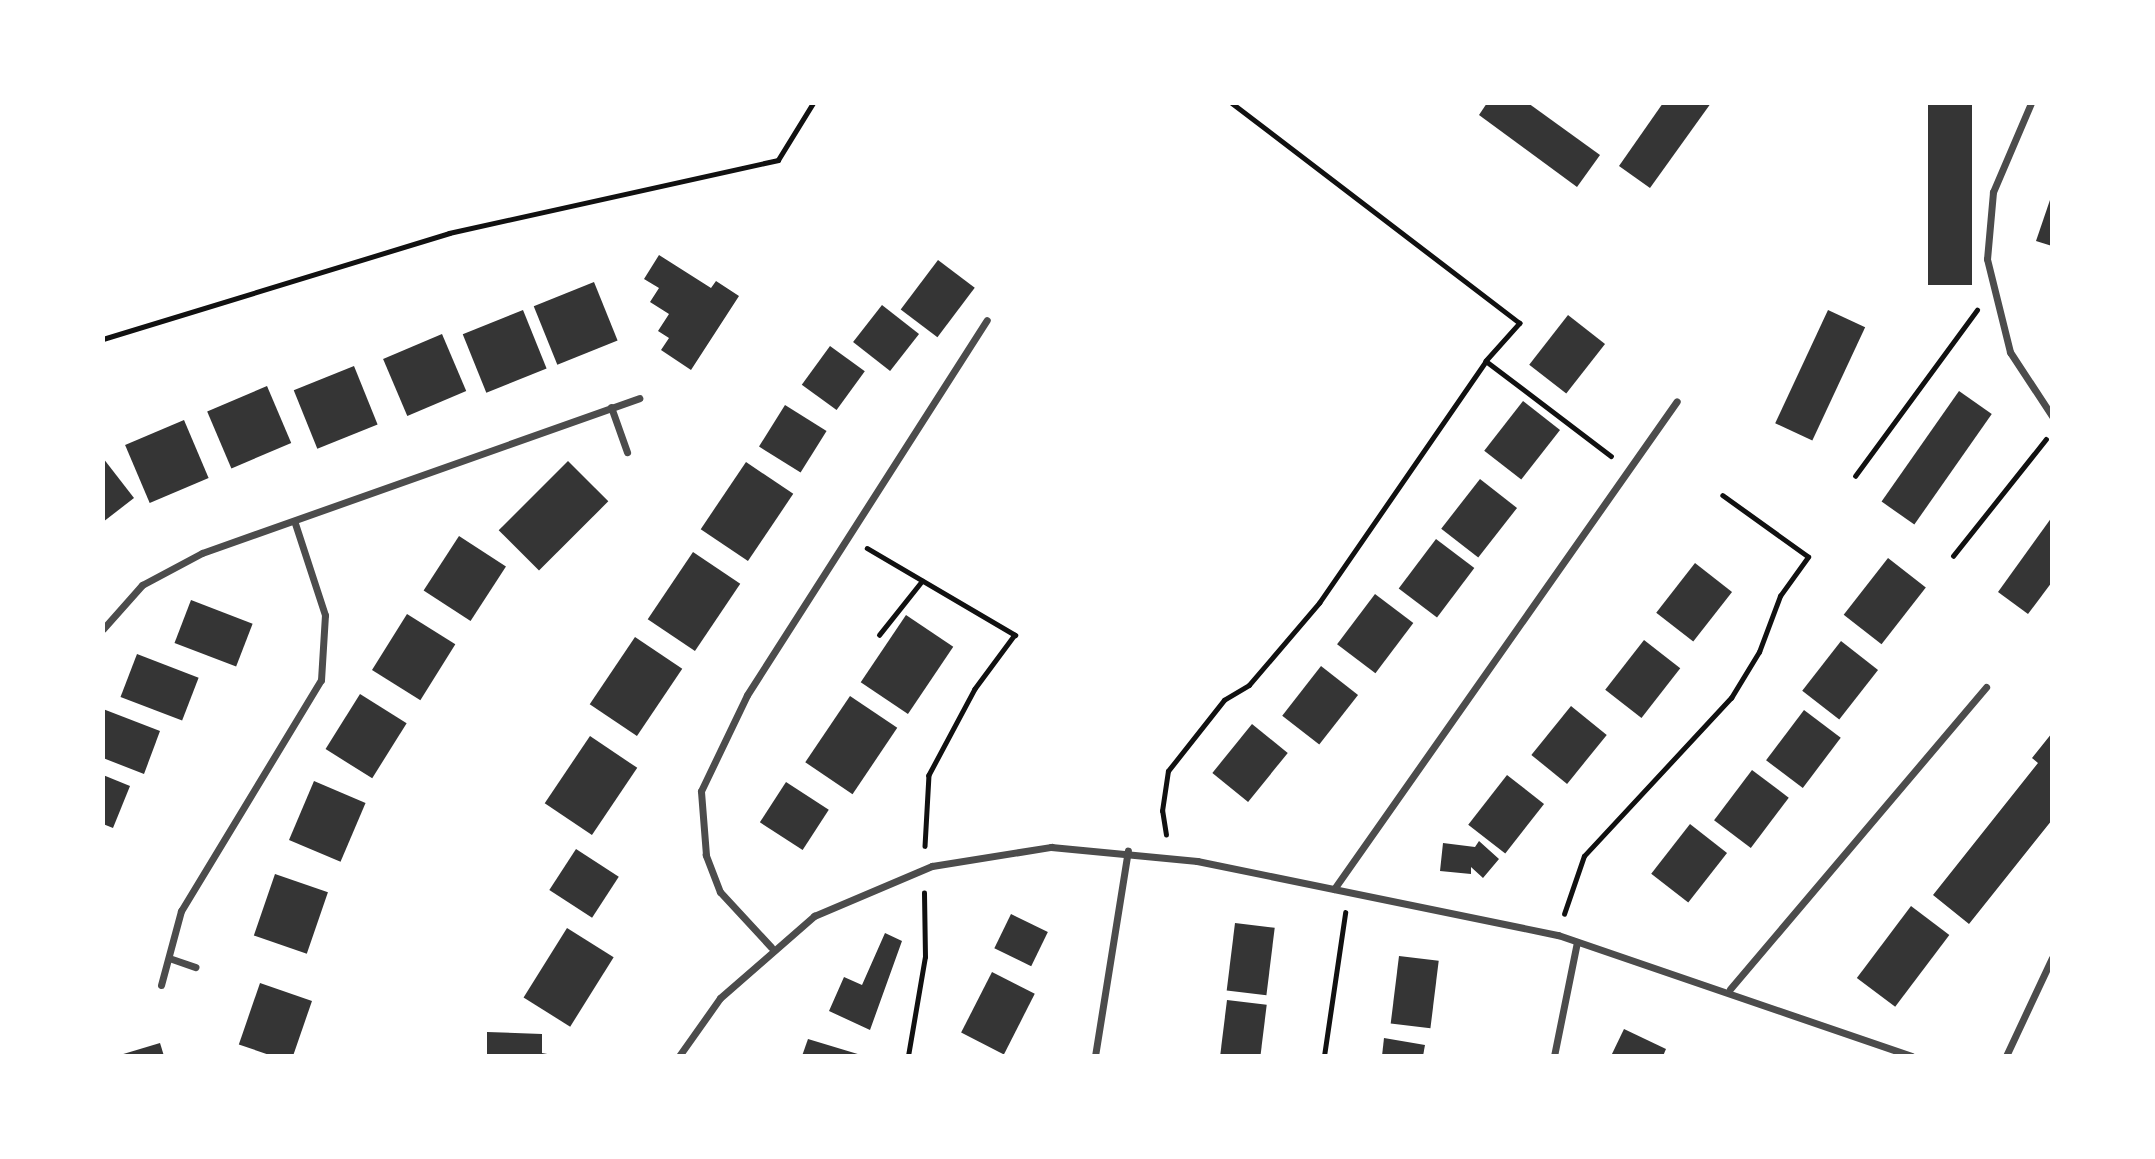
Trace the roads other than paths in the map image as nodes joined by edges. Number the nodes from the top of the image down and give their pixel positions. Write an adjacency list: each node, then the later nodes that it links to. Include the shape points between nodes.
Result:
1 (2031, 103): 6 (street, via 1993,192 1987,259 2010,352)
2 (988, 320): 14 (street, via 747,695 701,791 706,855 720,892)
3 (639, 398): 5 (street)
4 (1677, 401): 12 (street)
5 (611, 407): 7 (street); 8 (street)
6 (2052, 416)
7 (627, 452)
8 (295, 523): 9 (street, via 202,553 142,585); 15 (street, via 325,615 321,680 181,911)
9 (103, 629)
10 (1986, 687): 19 (street)
11 (1128, 851): 12 (street); 14 (street, via 1051,846 924,869 814,916); 21 (street)
12 (1334, 889): 13 (street)
13 (1577, 942): 19 (street); 22 (street)
14 (771, 947): 20 (street, via 720,998)
15 (169, 958): 17 (street); 18 (street)
16 (2052, 958): 24 (street)
17 (195, 967)
18 (161, 985)
19 (1730, 989): 23 (street)
20 (679, 1056)
21 (1095, 1056)
22 (1554, 1056)
23 (1912, 1056)
24 (2006, 1056)

